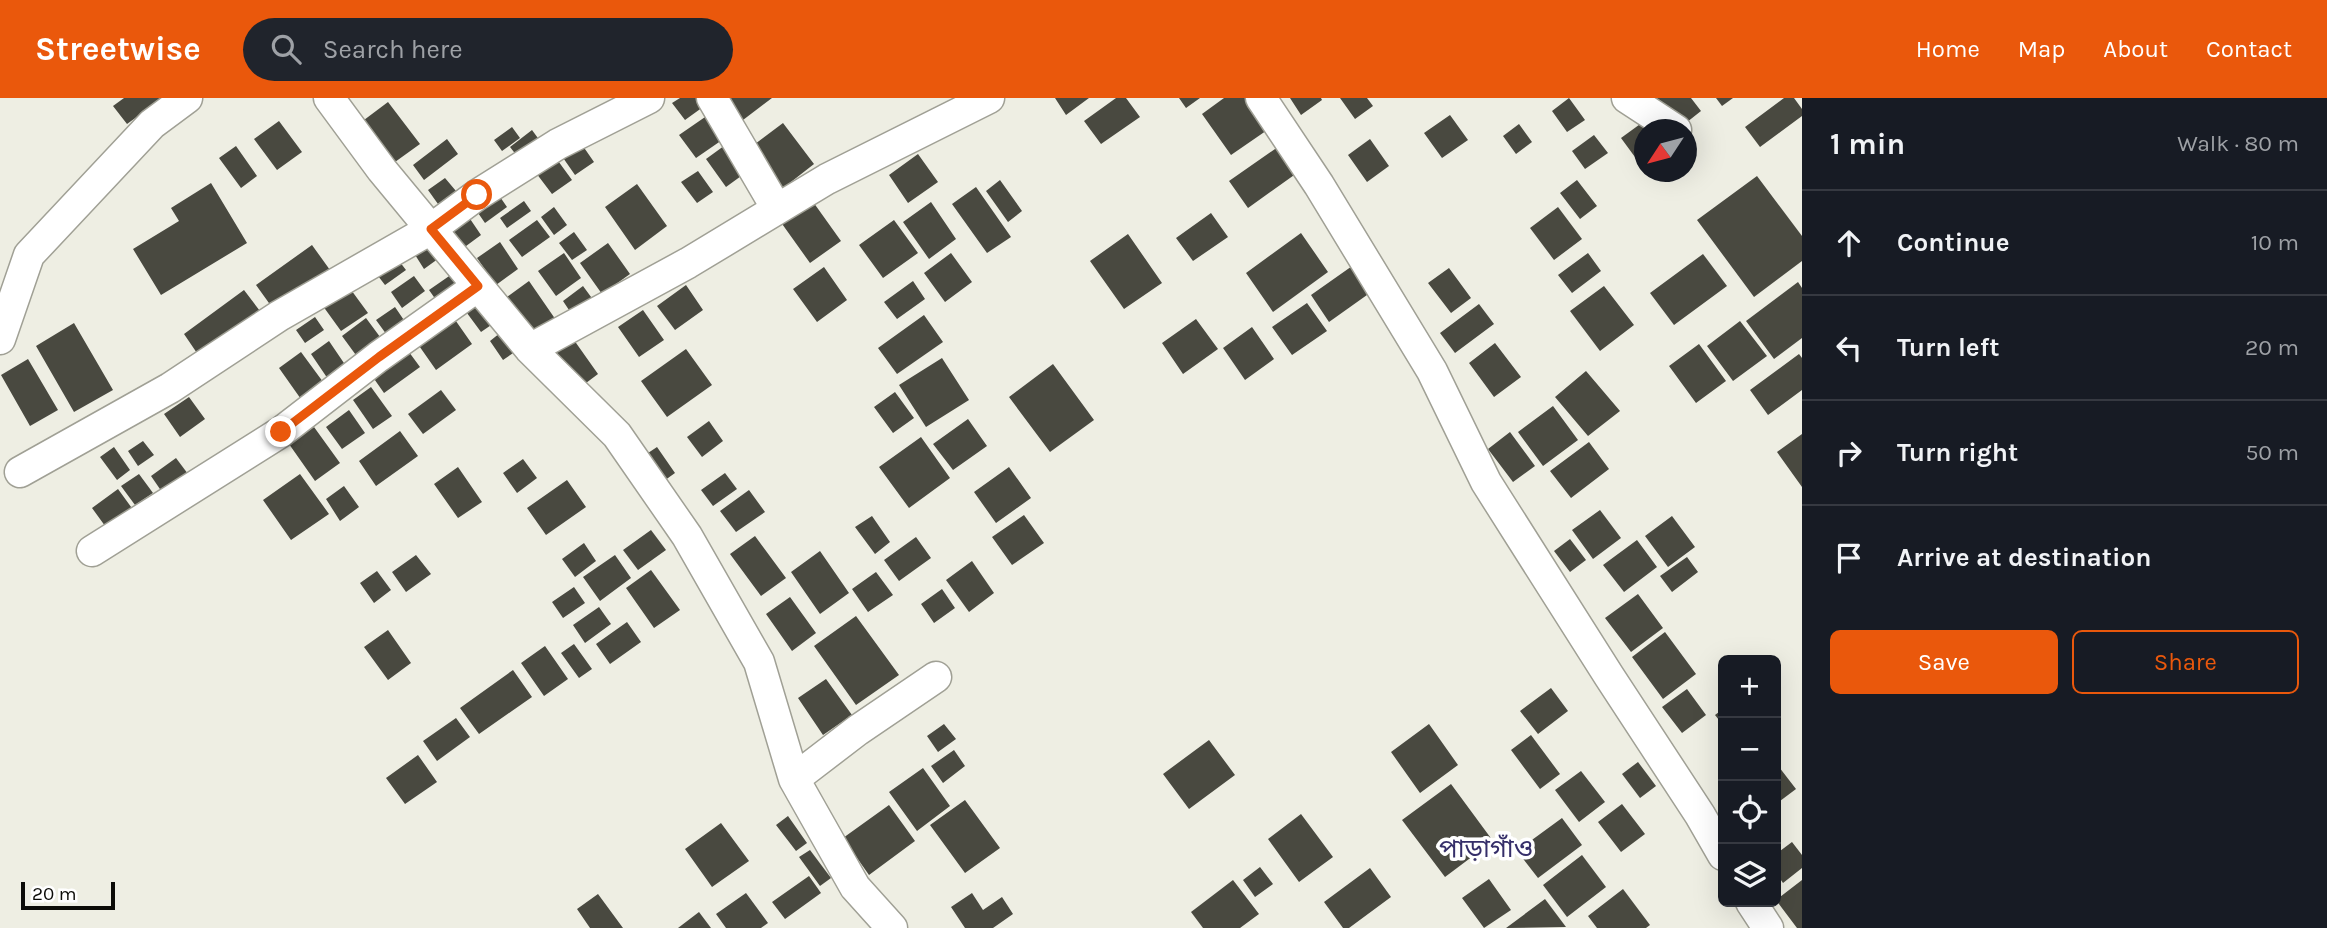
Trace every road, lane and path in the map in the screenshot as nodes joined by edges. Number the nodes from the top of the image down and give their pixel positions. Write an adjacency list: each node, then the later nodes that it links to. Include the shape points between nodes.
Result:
1 (187, 98): 12 (street, via 152,124 29,255)
2 (329, 98): 10 (street)
3 (649, 98): 10 (street, via 558,144)
4 (712, 98): 9 (street)
5 (989, 98): 9 (street, via 827,178)
6 (1261, 98): 18 (street, via 1432,371 1486,481)
7 (1627, 98): 8 (street)
8 (1659, 119)
9 (777, 209): 13 (street, via 688,264)
10 (431, 229): 11 (street); 14 (street, via 279,316 170,388)
11 (478, 286): 13 (street); 15 (street, via 281,432)
12 (0, 339)
13 (530, 349): 17 (street, via 617,435 687,536 759,663)
14 (20, 472)
15 (92, 551)
16 (936, 677): 17 (street)
17 (794, 779): 20 (street, via 855,887)
18 (1718, 846)
19 (1754, 907): 21 (street)
20 (892, 928)
21 (1768, 928)

